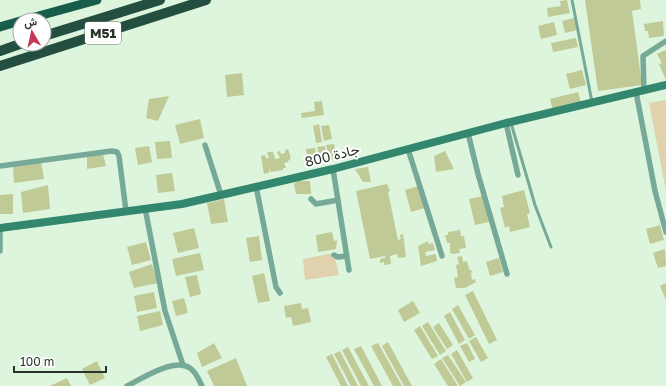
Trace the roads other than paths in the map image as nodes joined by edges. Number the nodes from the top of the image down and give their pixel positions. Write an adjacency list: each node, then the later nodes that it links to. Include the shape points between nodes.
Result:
1 (97, 0): 5 (highway)
2 (160, 0): 8 (highway, M51)
3 (206, 0): 12 (highway, M51)
4 (572, 0): 15 (lane)
5 (52, 12)
6 (12, 23): 7 (highway)
7 (0, 27)
8 (52, 34)
9 (666, 41): 14 (street, via 644,53)
10 (12, 47): 11 (highway)
11 (0, 51)
12 (0, 66)
13 (666, 85): 14 (main road, جادة 800)
14 (640, 91): 15 (main road, جادة 800); 30 (street, via 655,191)
15 (592, 102): 16 (main road, جادة 800)
16 (508, 122): 17 (main road, جادة 800); 22 (street); 31 (lane)
17 (468, 133): 19 (main road, جادة 800); 37 (street)
18 (205, 145): 24 (street)
19 (408, 149): 21 (main road, جادة 800); 35 (street)
20 (0, 166): 28 (street, via 117,152)
21 (333, 169): 23 (main road, جادة 800); 26 (street)
22 (518, 175)
23 (256, 186): 24 (main road, جادة 800); 38 (street, via 276,287)
24 (221, 195): 27 (main road, جادة 800, via 182,204)
25 (311, 199): 26 (street, via 316,204)
26 (338, 200): 34 (street)
27 (145, 208): 28 (main road, جادة 800); 39 (street, via 165,311)
28 (126, 211): 29 (main road, جادة 800)
29 (0, 228): 32 (street)
30 (666, 232)
31 (551, 247)
32 (0, 251)
33 (334, 255): 34 (street)
34 (346, 256): 36 (street)
35 (442, 256)
36 (349, 270)
37 (507, 274)
38 (280, 293)
39 (183, 365): 40 (street, via 163,368); 41 (street, via 195,373)
40 (127, 386)
41 (202, 386)

